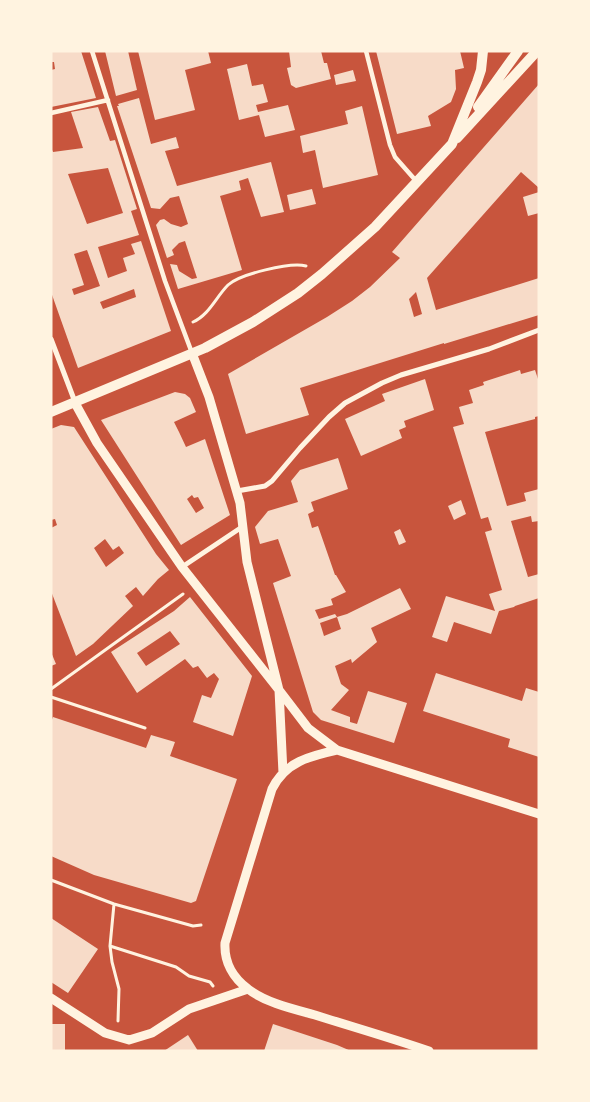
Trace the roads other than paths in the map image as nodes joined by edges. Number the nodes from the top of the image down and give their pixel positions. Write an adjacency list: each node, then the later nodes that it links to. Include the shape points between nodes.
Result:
1 (92, 51): 6 (street)
2 (366, 51): 9 (street, via 390,145 395,157)
3 (483, 51): 8 (main road, via 477,82)
4 (518, 51): 8 (main road)
5 (537, 51): 8 (main road)
6 (108, 100): 7 (street); 12 (street, via 165,282)
7 (51, 113)
8 (452, 144): 9 (main road)
9 (417, 182): 12 (main road, via 375,227 298,293)
10 (539, 330): 15 (street, via 489,349 401,375 345,403 272,481 265,486)
11 (51, 339): 13 (street)
12 (192, 354): 13 (main road); 15 (street, via 203,378)
13 (75, 402): 14 (main road); 17 (street, via 97,443)
14 (51, 412)
15 (237, 491): 16 (street)
16 (242, 527): 17 (street); 18 (street, via 247,562)
17 (182, 567): 18 (street)
18 (279, 690): 19 (street, via 308,728); 20 (street)
19 (337, 750): 20 (street, via 304,758); 21 (street)
20 (282, 773): 22 (street, via 272,789 225,943 226,960)
21 (539, 814)
22 (248, 990): 23 (street, via 189,1009 152,1033 129,1040 105,1033); 24 (street, via 279,1004)
23 (51, 998)
24 (428, 1051)

